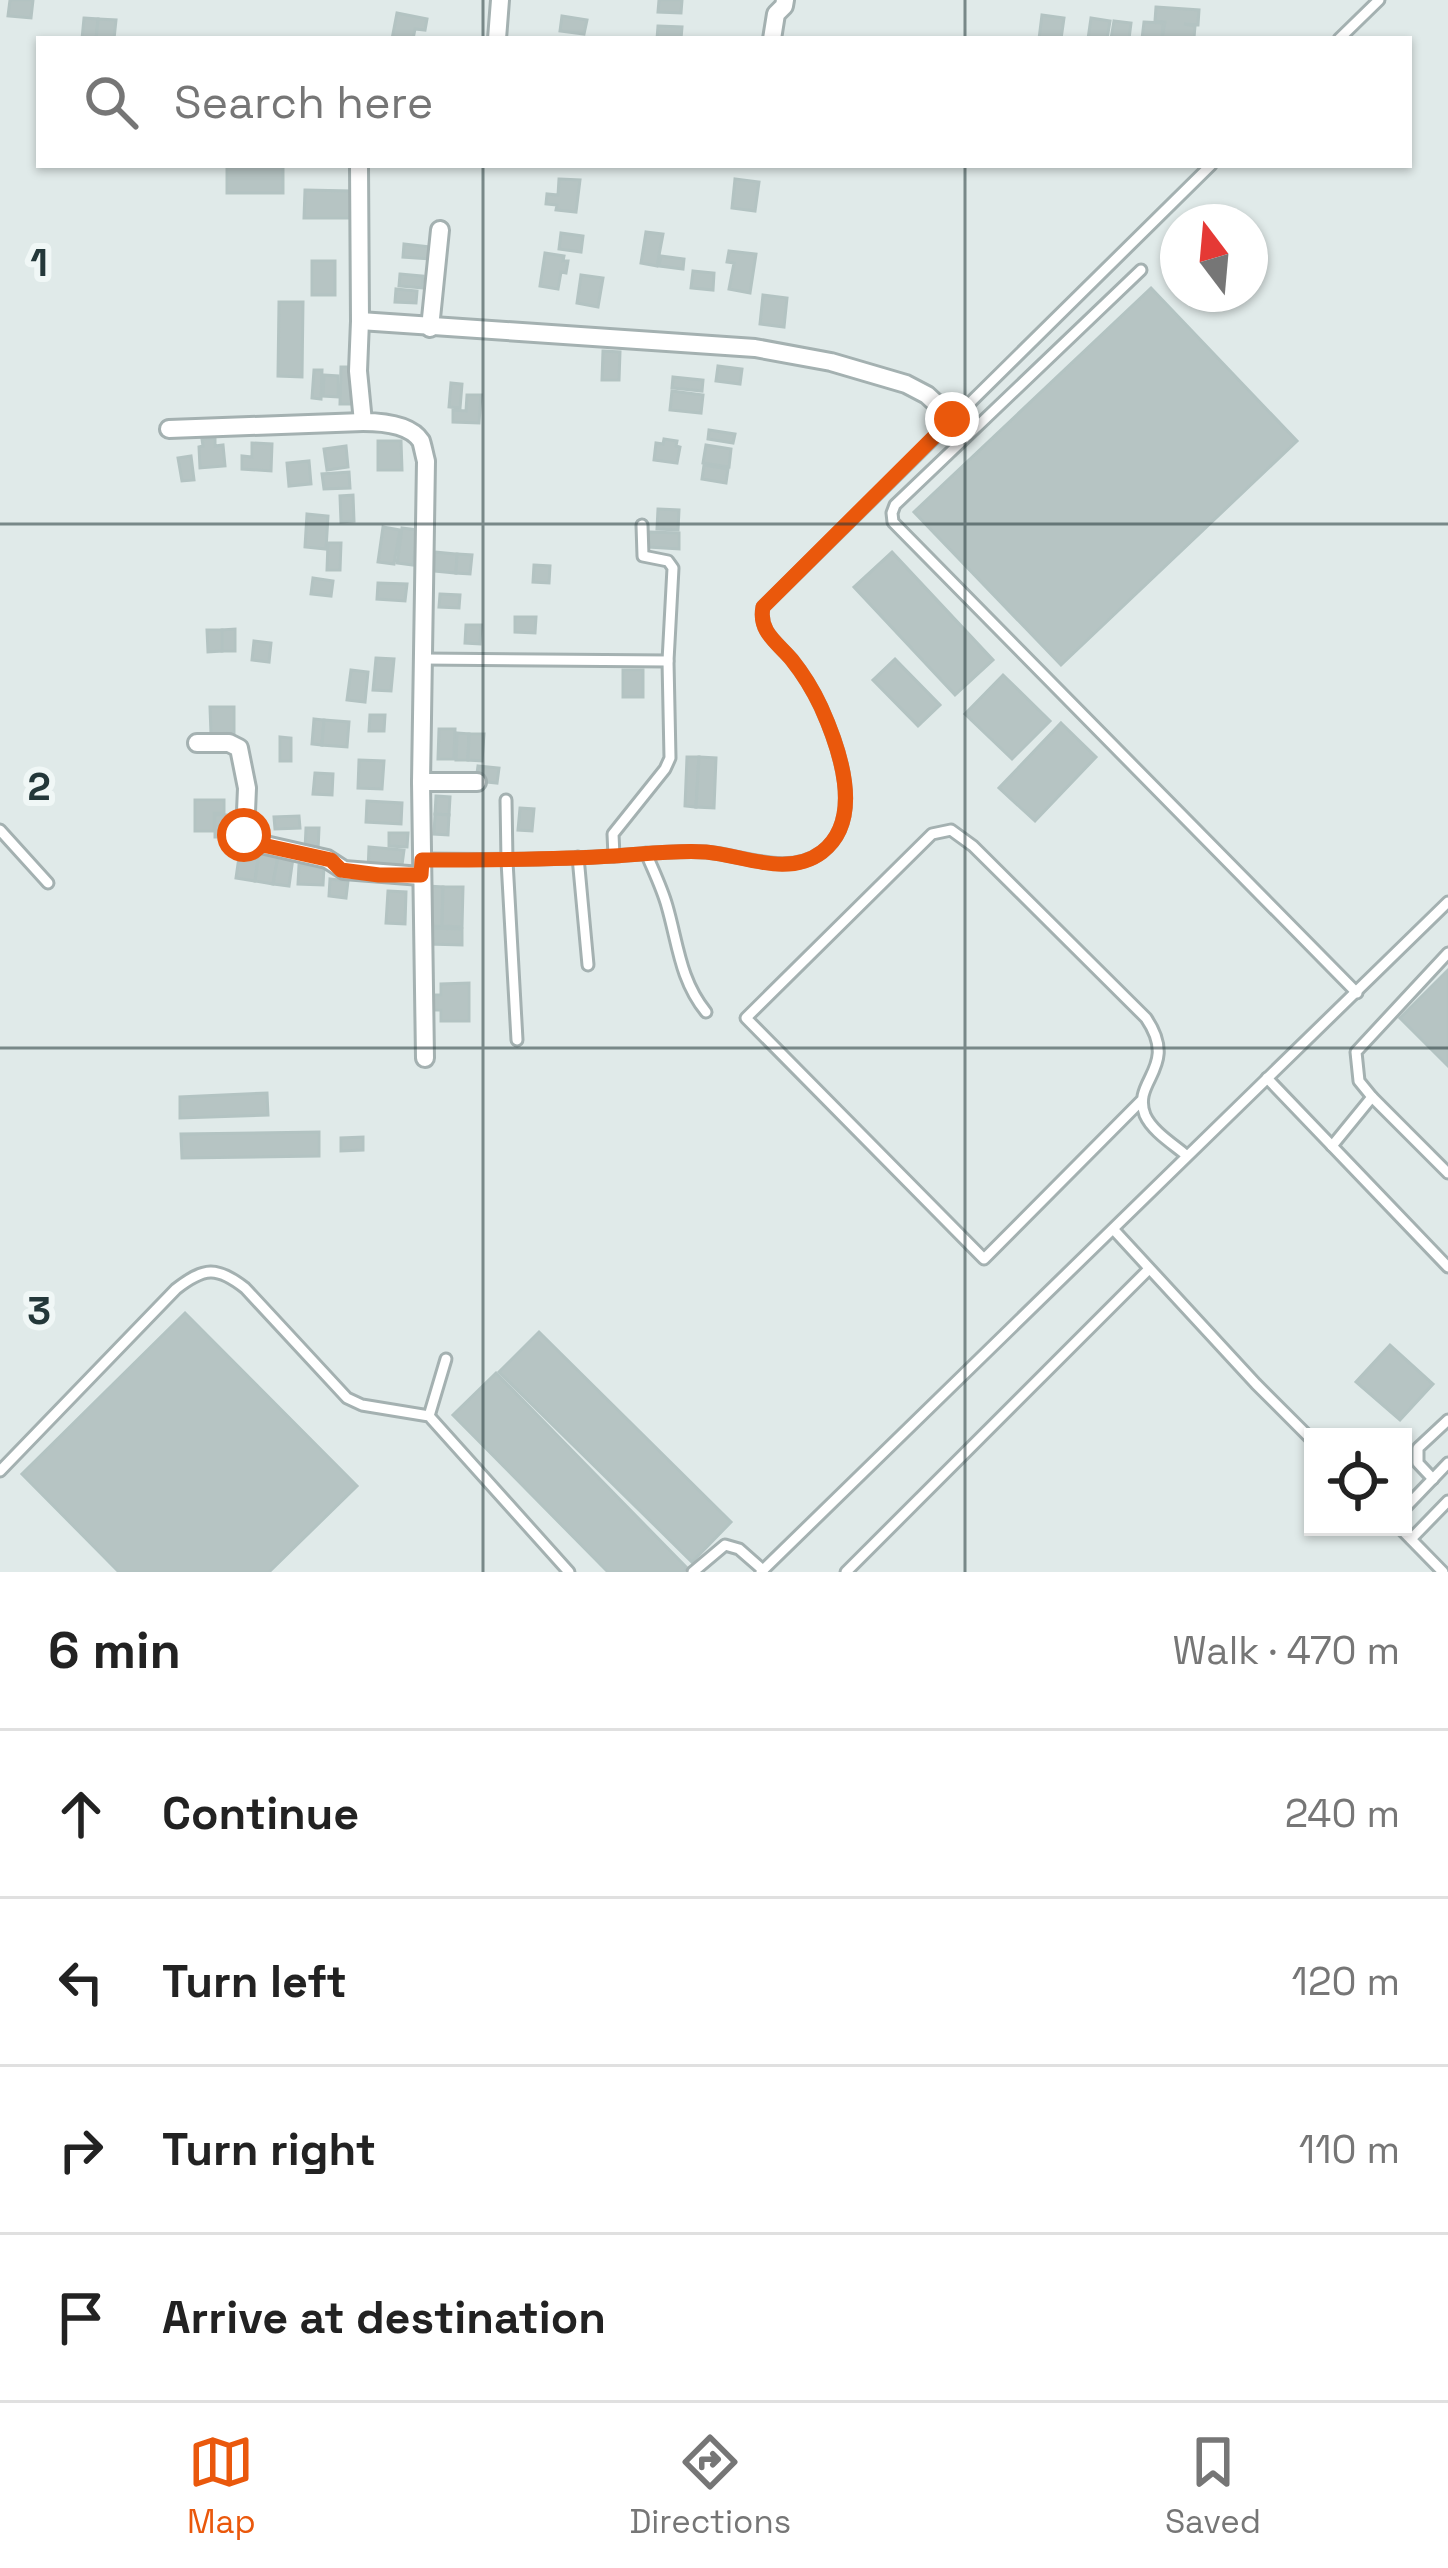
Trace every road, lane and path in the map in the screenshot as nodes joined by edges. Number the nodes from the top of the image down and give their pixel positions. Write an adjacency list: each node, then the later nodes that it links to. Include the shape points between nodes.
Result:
1 (500, 0): 4 (street)
2 (785, 0): 5 (street)
3 (1379, 0): 6 (lane)
4 (497, 36)
5 (772, 36)
6 (1342, 36)
7 (359, 168): 11 (street)
8 (1208, 168): 13 (lane)
9 (440, 230): 12 (street)
10 (1141, 270): 33 (lane, via 895,505 893,522)
11 (360, 321): 12 (street); 14 (street)
12 (430, 328): 13 (street, via 755,348 906,384)
13 (952, 419): 24 (lane, via 763,607 765,629 813,689 840,758 844,812 836,835 809,860 783,865 707,852)
14 (362, 422): 15 (street); 17 (street, via 408,430 422,442)
15 (169, 429)
16 (642, 525): 18 (lane, via 643,556 673,568)
17 (423, 659): 18 (lane); 20 (street)
18 (668, 661): 25 (lane, via 669,764 614,834)
19 (196, 743): 28 (street, via 234,744 241,752 244,835 252,842 327,859 341,870 379,875)
20 (421, 782): 21 (street); 28 (street)
21 (477, 782)
22 (506, 800): 27 (lane)
23 (0, 830): 29 (lane)
24 (646, 853): 25 (lane); 34 (lane, via 684,973)
25 (614, 856): 26 (lane)
26 (578, 857): 27 (lane); 32 (lane)
27 (507, 860): 28 (lane); 35 (lane)
28 (421, 867): 36 (street)
29 (48, 883)
30 (1448, 902): 33 (lane)
31 (1448, 953): 38 (lane, via 1356,1052 1359,1081)
32 (588, 965)
33 (1357, 993): 37 (lane)
34 (706, 1012)
35 (517, 1040)
36 (425, 1058)
37 (1267, 1078): 40 (lane); 41 (lane)
38 (1372, 1097): 40 (lane); 42 (lane)
39 (1142, 1100): 39 (lane, via 1159,1036 951,830 932,834 746,1018 984,1259); 41 (lane, via 1153,1126)
40 (1332, 1146): 44 (lane)
41 (1186, 1155): 43 (lane)
42 (1448, 1173)
43 (1114, 1230): 45 (lane); 57 (lane)
44 (1448, 1267)
45 (1149, 1269): 49 (lane); 60 (lane)
46 (446, 1359): 47 (lane)
47 (429, 1416): 51 (lane, via 346,1398 245,1288 211,1272 176,1289); 58 (lane)
48 (1448, 1420): 52 (lane, via 1418,1448 1418,1463)
49 (1304, 1432)
50 (1448, 1463): 52 (lane)
51 (0, 1471)
52 (1433, 1479): 53 (lane)
53 (1412, 1501)
54 (1448, 1502): 56 (lane)
55 (1408, 1536): 56 (lane)
56 (1411, 1539): 61 (lane)
57 (762, 1571): 59 (lane, via 725,1545)
58 (569, 1572)
59 (693, 1572)
60 (846, 1572)
61 (1443, 1572)

